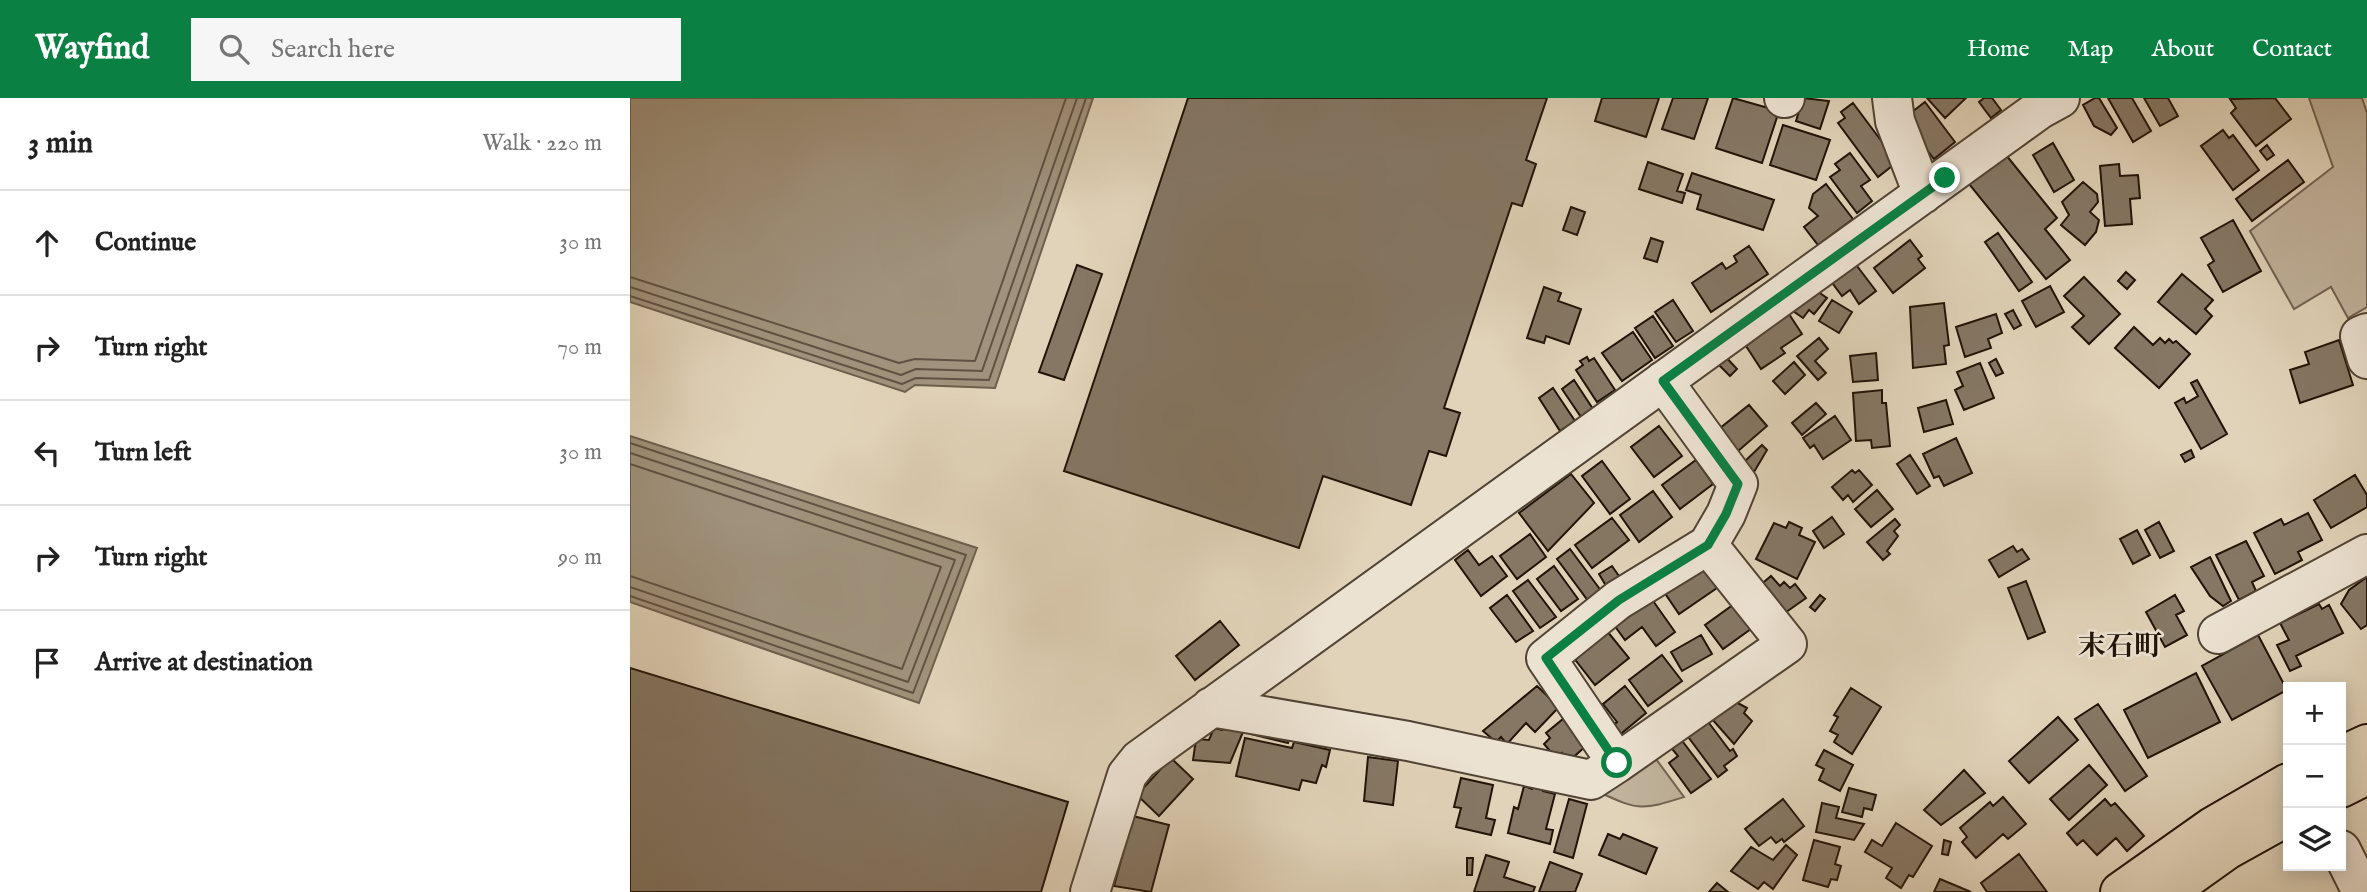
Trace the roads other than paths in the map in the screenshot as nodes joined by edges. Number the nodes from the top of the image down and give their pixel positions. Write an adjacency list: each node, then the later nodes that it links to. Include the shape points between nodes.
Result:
1 (1892, 98): 3 (street, via 1895,121)
2 (2060, 98): 3 (street)
3 (1923, 194): 6 (street)
4 (2367, 333): 5 (street, via 2360,336)
5 (2367, 359)
6 (1663, 381): 7 (street, via 1738,484); 10 (street)
7 (1708, 545): 13 (street, via 1619,600 1546,658); 13 (street, via 1787,644)
8 (2367, 554): 9 (street)
9 (2218, 634)
10 (1211, 707): 13 (street, via 1408,741 1591,780); 19 (street, via 1139,760 1127,775)
11 (2367, 744): 12 (main road)
12 (2346, 754)
13 (1617, 763)
14 (2367, 775): 16 (main road)
15 (2283, 786): 20 (main road, via 2212,827)
16 (2346, 786)
17 (2283, 819): 21 (main road)
18 (2346, 860): 22 (street)
19 (1090, 892)
20 (2120, 892)
21 (2168, 892)
22 (2362, 892)

